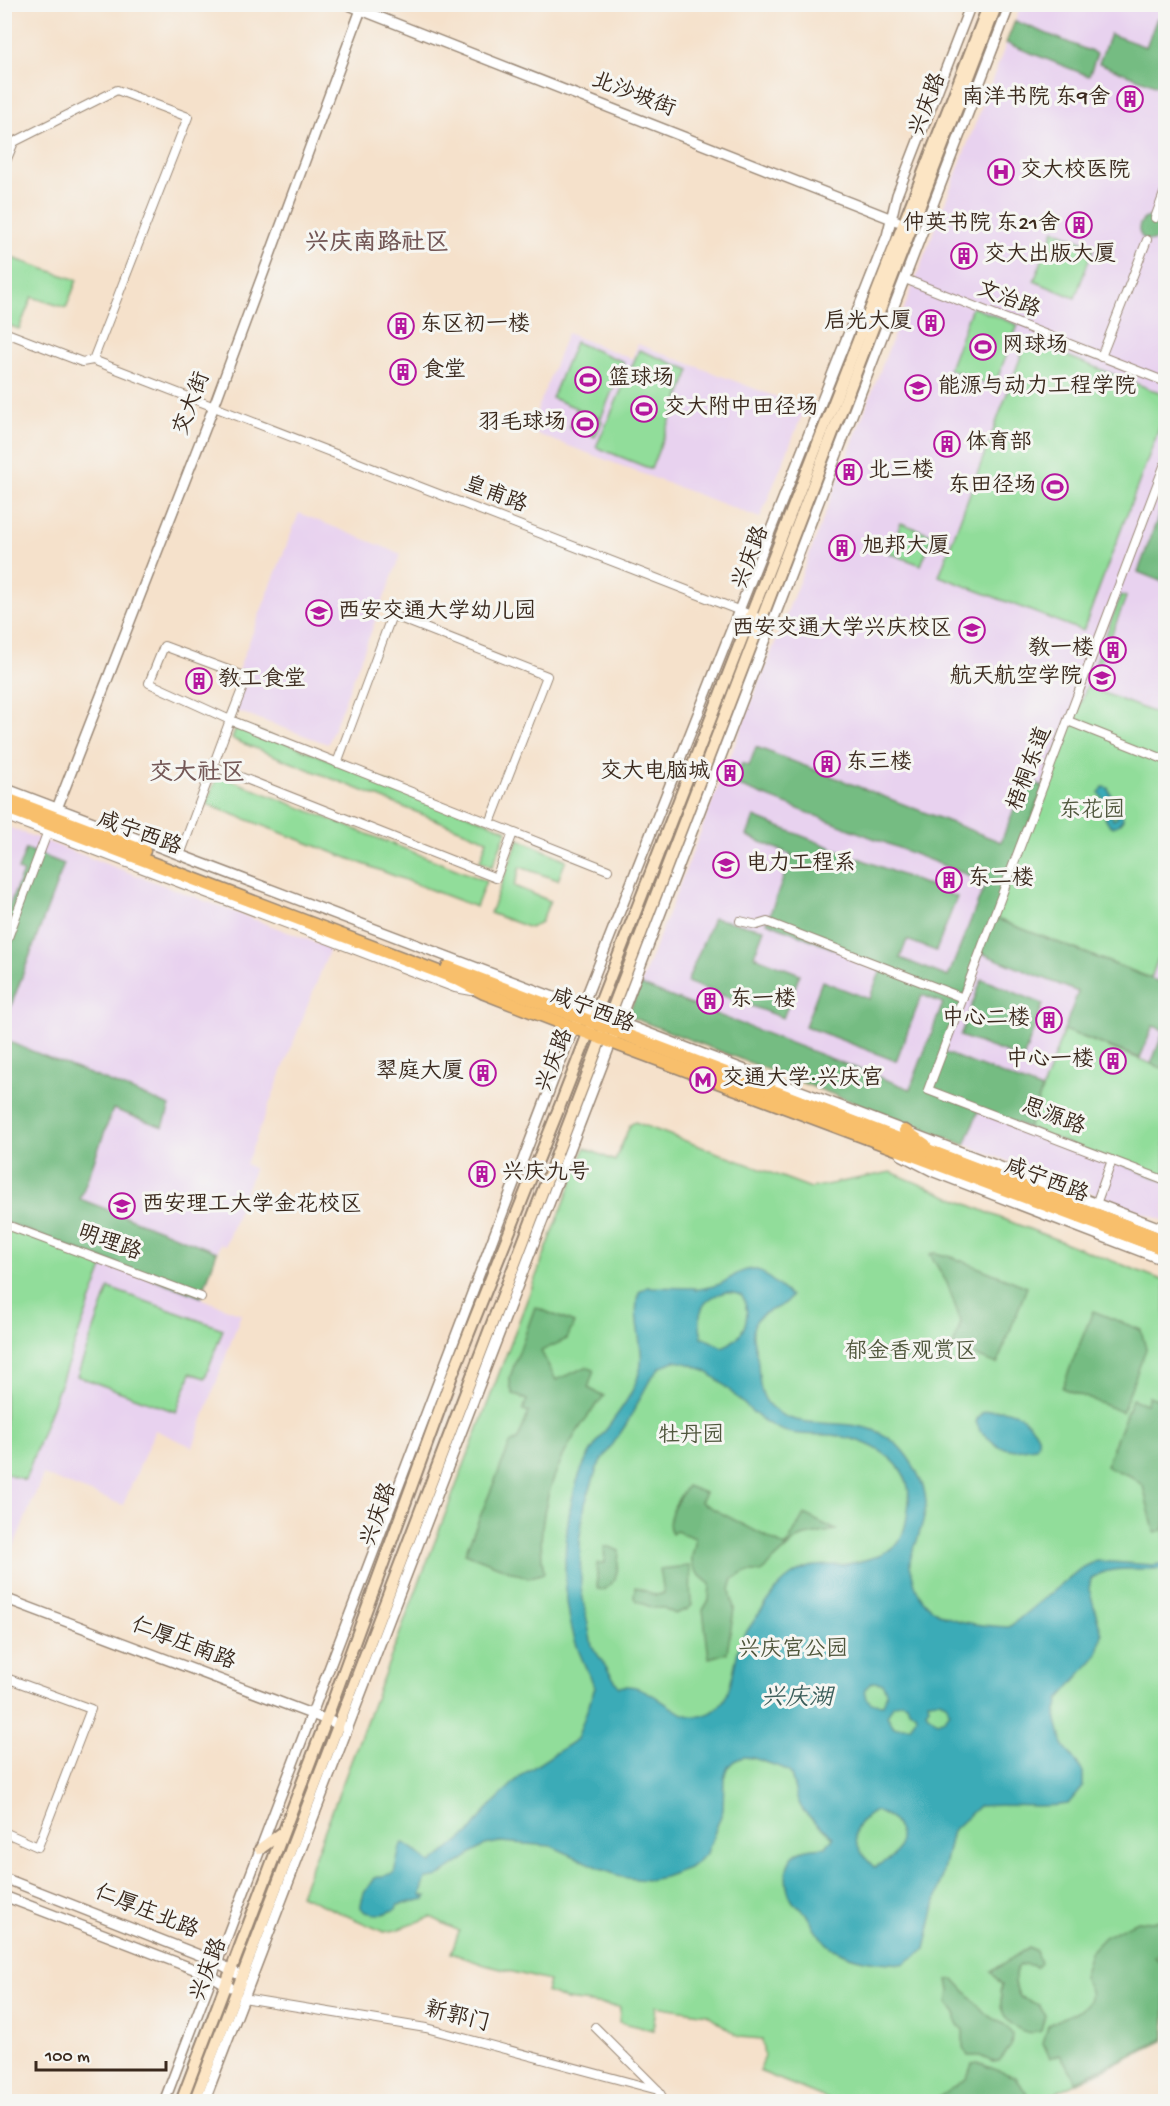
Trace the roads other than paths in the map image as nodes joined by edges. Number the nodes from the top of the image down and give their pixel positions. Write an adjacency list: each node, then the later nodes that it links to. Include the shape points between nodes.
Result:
1 (346, 4): 6 (street, 北沙坡街)
2 (971, 4): 12 (street)
3 (989, 4): 13 (main road, 兴庆路)
4 (997, 4): 24 (main road, 兴庆路)
5 (1010, 4): 15 (street)
6 (362, 7): 12 (street, 北沙坡街); 20 (street, 交大街)
7 (4, 139): 8 (street)
8 (14, 142): 9 (street); 18 (street, via 117,90 188,117)
9 (4, 166)
10 (1166, 188): 11 (street)
11 (1155, 218)
12 (891, 219): 13 (street, 北沙坡街); 22 (street)
13 (904, 224): 23 (main road, 兴庆路)
14 (1147, 240): 17 (street)
15 (905, 279): 17 (street, 文治路); 44 (street, via 644,961)
16 (4, 332): 18 (street, 皇甫路, via 82,362)
17 (1101, 357): 19 (street, 文治路)
18 (93, 360): 20 (street, 皇甫路)
19 (1166, 382)
20 (214, 406): 22 (street, 皇甫路); 34 (street, 交大街)
21 (1166, 462): 26 (street, 梧桐东道)
22 (739, 610): 23 (street, 皇甫路); 42 (street)
23 (751, 615): 24 (street, 皇甫路); 43 (main road, 兴庆路)
24 (763, 620): 44 (main road, 兴庆路)
25 (230, 720): 25 (street, via 247,677 164,646 149,683); 28 (street); 29 (street)
26 (1068, 721): 27 (street); 41 (street, 梧桐东道)
27 (1166, 760)
28 (338, 763): 35 (street); 35 (street, via 392,615 547,676)
29 (213, 766): 36 (street, via 496,878); 37 (street)
30 (4, 788): 34 (street)
31 (4, 798): 34 (main road, 咸宁西路)
32 (4, 807): 34 (main road, 咸宁西路)
33 (4, 816): 34 (street)
34 (52, 820): 37 (street); 40 (street); 42 (main road, 咸宁西路); 42 (main road, 咸宁西路, via 484,993)
35 (490, 824): 36 (street)
36 (513, 832): 38 (street)
37 (180, 855): 42 (street)
38 (608, 870)
39 (740, 921): 41 (street, via 757,925 767,922)
40 (4, 948)
41 (963, 998): 45 (street, 梧桐东道)
42 (578, 1018): 43 (main road, 咸宁西路); 60 (street)
43 (592, 1023): 44 (main road, 咸宁西路); 61 (main road, 兴庆路, via 451,1378)
44 (610, 1030): 46 (street); 47 (main road, 咸宁西路); 48 (main road, 咸宁西路); 62 (main road, 兴庆路); 63 (street, via 571,1151)
45 (928, 1090): 49 (street, 思源路)
46 (905, 1131): 48 (main road); 51 (street)
47 (877, 1143): 51 (main road, 咸宁西路); 56 (street, via 934,1173)
48 (941, 1156): 51 (main road, 咸宁西路)
49 (1112, 1160): 50 (street, 思源路); 51 (street)
50 (1166, 1181)
51 (1093, 1213): 53 (street); 54 (main road, 咸宁西路); 55 (main road, 咸宁西路)
52 (4, 1224): 57 (street, 明理路)
53 (1166, 1230)
54 (1166, 1241)
55 (1166, 1250)
56 (1166, 1261)
57 (201, 1297)
58 (4, 1598): 60 (street, 仁厚庄南路)
59 (4, 1692): 64 (street, via 9,1679 91,1709 38,1847)
60 (312, 1714): 61 (street, 仁厚庄南路); 66 (street)
61 (326, 1720): 62 (street, 仁厚庄南路); 65 (main road, 兴庆路)
62 (337, 1724): 63 (street, 仁厚庄南路); 72 (main road, 兴庆路)
63 (348, 1728): 74 (street)
64 (4, 1832)
65 (283, 1832): 66 (main road); 70 (main road, 兴庆路)
66 (260, 1849): 69 (street)
67 (4, 1878): 69 (street, 仁厚庄北路)
68 (4, 1896): 71 (street, 仁厚庄北路)
69 (217, 1962): 70 (street, 仁厚庄北路); 71 (street)
70 (230, 1971): 72 (street, 仁厚庄北路); 73 (main road, 兴庆路)
71 (212, 1976): 73 (street, 仁厚庄北路); 77 (street)
72 (242, 1976): 74 (main road, 兴庆路)
73 (225, 1984): 74 (street, 仁厚庄北路); 78 (main road, 兴庆路)
74 (240, 1994): 76 (street, 新郭门, via 426,2028); 79 (main road, 兴庆路); 80 (street)
75 (595, 2027): 76 (street)
76 (658, 2090): 81 (street)
77 (164, 2102)
78 (181, 2102)
79 (194, 2102)
80 (204, 2102)
81 (665, 2102)

